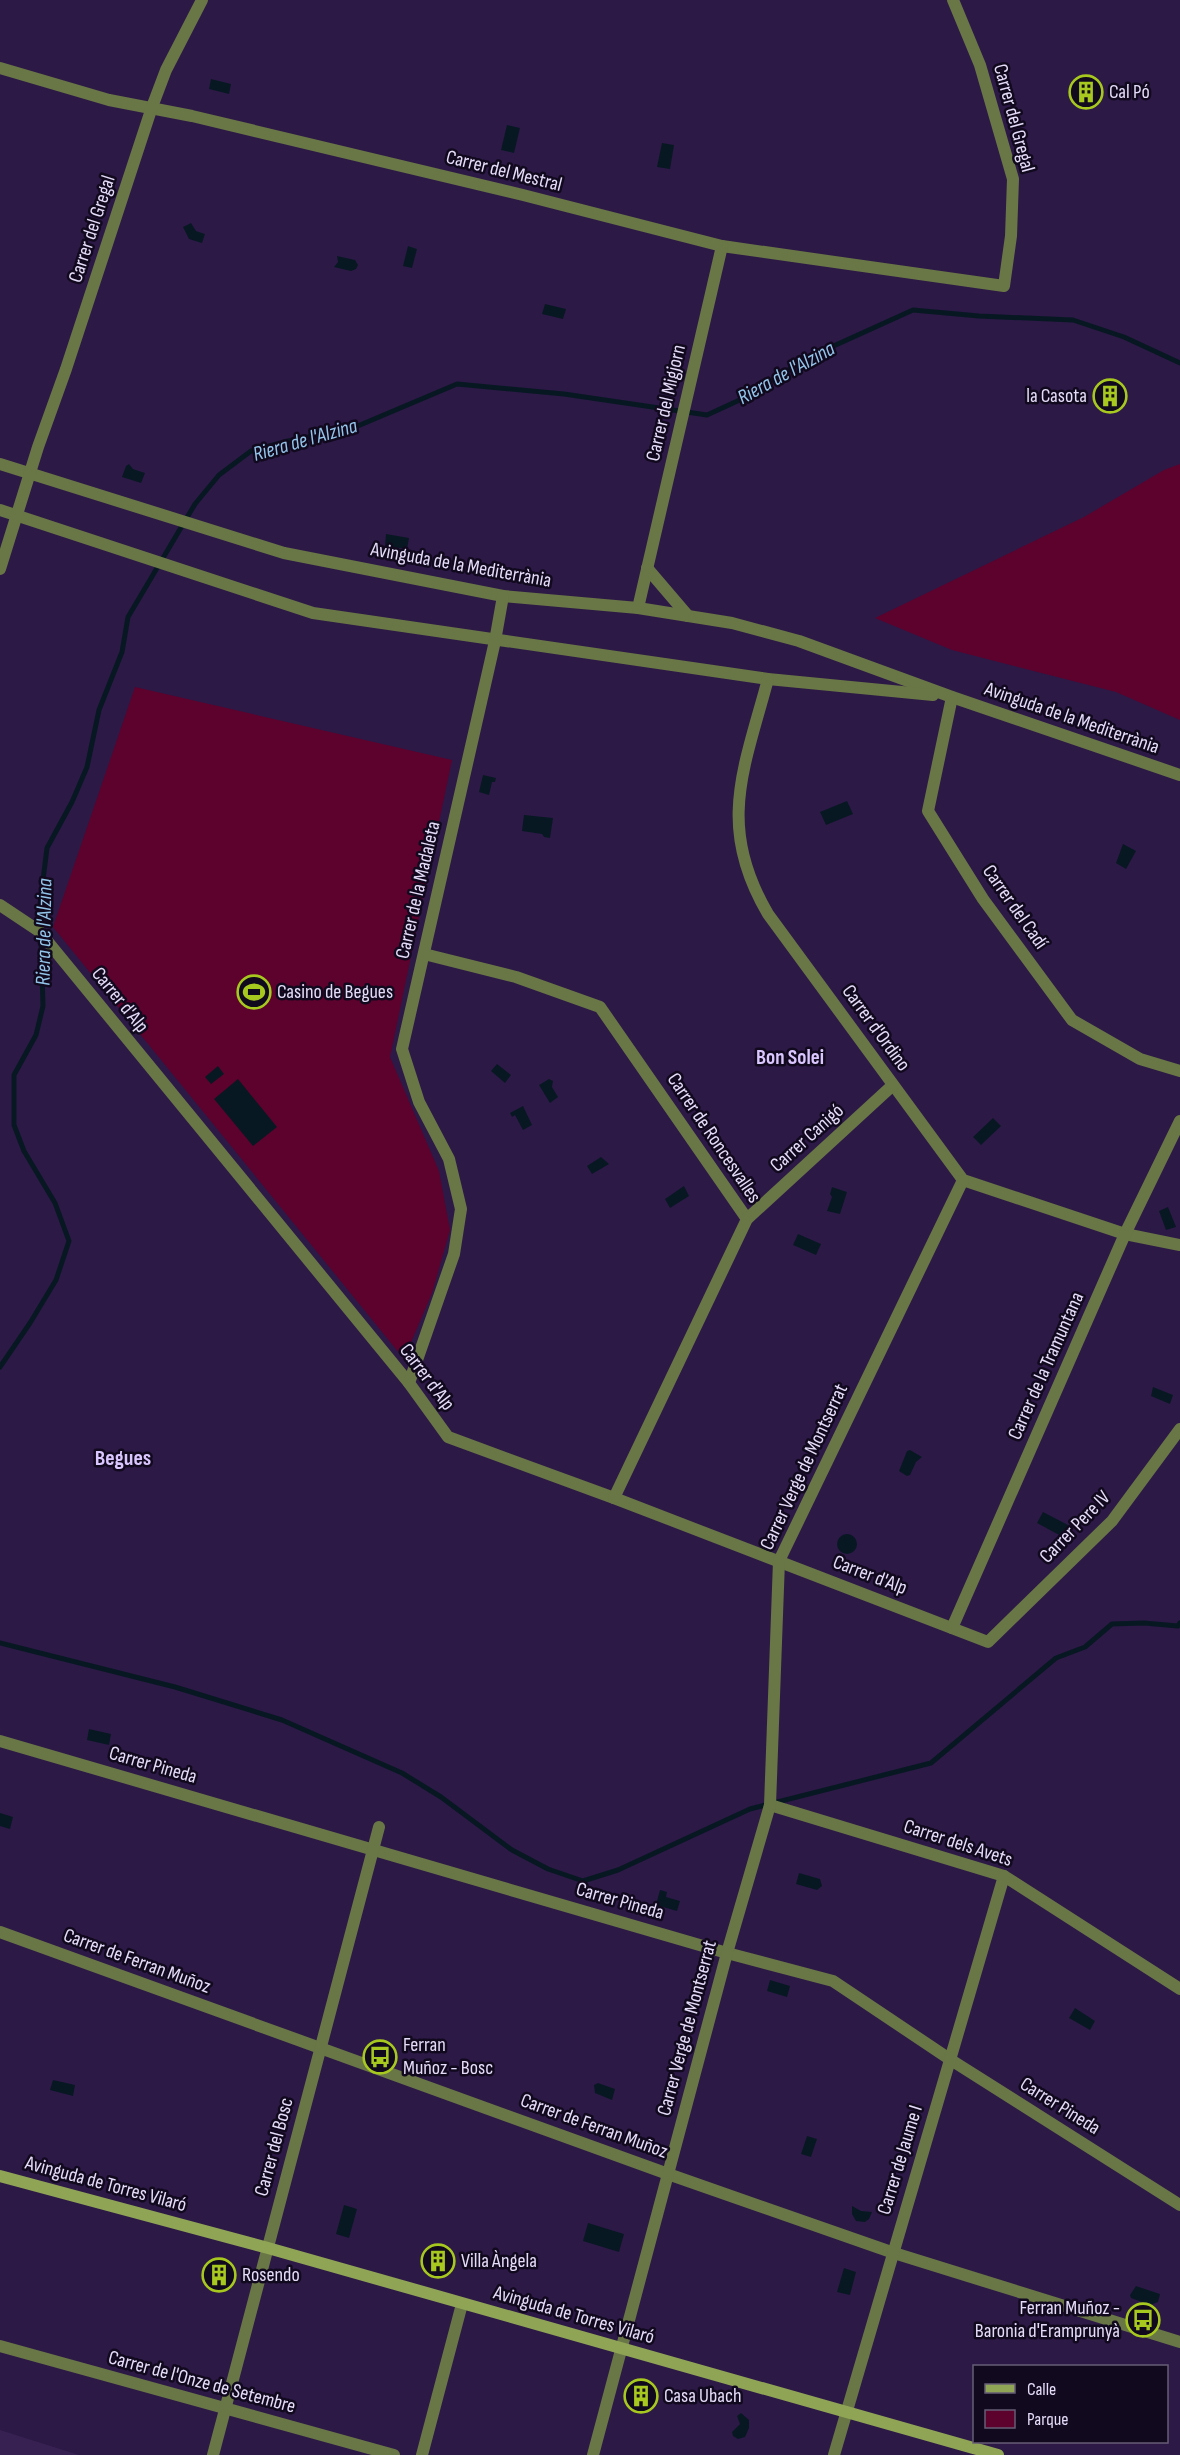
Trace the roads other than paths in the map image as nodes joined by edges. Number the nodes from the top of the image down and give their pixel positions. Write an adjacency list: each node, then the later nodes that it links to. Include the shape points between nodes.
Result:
1 (202, 0): 4 (street, Carrer del Gregal)
2 (953, 0): 6 (street, Carrer del Gregal, via 980,65 1013,179)
3 (0, 68): 4 (street, Carrer del Mestral, via 109,100)
4 (152, 107): 5 (street, Carrer del Mestral); 8 (street, Carrer del Gregal)
5 (722, 246): 6 (street, Carrer del Mestral); 11 (street, Carrer del Migjorn)
6 (1004, 286)
7 (0, 464): 8 (street, Avinguda de la Mediterrània)
8 (31, 474): 10 (street, Carrer del Gregal); 13 (street, Avinguda de la Mediterrània, via 284,553)
9 (0, 510): 10 (street, Avinguda de la Mediterrània)
10 (18, 516): 12 (street, Carrer del Gregal); 16 (street, Avinguda de la Mediterrània, via 313,613)
11 (647, 568): 14 (street, Carrer del Migjorn); 15 (street)
12 (0, 569)
13 (503, 596): 14 (street, Avinguda de la Mediterrània); 16 (street, Carrer de la Madaleta)
14 (638, 608): 15 (street, Avinguda de la Mediterrània)
15 (688, 616): 18 (street, Avinguda de la Mediterrània, via 799,641)
16 (495, 641): 17 (street, Avinguda de la Mediterrània); 21 (street, Carrer de la Madaleta)
17 (768, 679): 18 (street, Avinguda de la Mediterrània); 23 (street, Carrer d'Ordino, via 737,805 743,856 756,894 768,914)
18 (952, 697): 19 (street, Avinguda de la Mediterrània); 22 (street, Carrer del Cadí, via 928,812 983,899 1072,1020 1140,1059)
19 (1180, 775)
20 (0, 905): 29 (street, Carrer d'Alp, via 39,931)
21 (424, 954): 26 (street, Carrer de Roncesvalles, via 516,977 600,1007); 29 (street, Carrer de la Madaleta, via 402,1049 419,1102 449,1159 461,1209 454,1254)
22 (1180, 1071)
23 (893, 1085): 25 (street, Carrer d'Ordino); 26 (street, Carrer Canigó)
24 (1180, 1121): 27 (street, Carrer de la Tramuntana)
25 (963, 1180): 27 (street); 32 (street, Carrer Verge de Montserrat)
26 (747, 1219): 31 (street, Carrer de Roncesvalles)
27 (1125, 1234): 28 (street); 33 (street, Carrer de la Tramuntana)
28 (1180, 1245)
29 (409, 1383): 31 (street, Carrer d'Alp, via 448,1437)
30 (1180, 1429): 34 (street, Carrer Pere IV, via 1112,1521)
31 (614, 1498): 32 (street, Carrer d'Alp)
32 (778, 1561): 33 (street, Carrer d'Alp); 36 (street, Carrer Verge de Montserrat)
33 (952, 1628): 34 (street, Carrer d'Alp)
34 (988, 1642)
35 (0, 1741): 38 (street, Carrer Pineda)
36 (770, 1799): 39 (street, Carrer dels Avets); 41 (street, Carrer Verge de Montserrat)
37 (378, 1827): 38 (street, Carrer del Bosc)
38 (373, 1848): 41 (street, Carrer Pineda); 43 (street, Carrer del Bosc)
39 (1004, 1876): 42 (street, Carrer dels Avets); 44 (street, Carrer de Jaume I)
40 (0, 1932): 43 (street, Carrer de Ferran Muñoz)
41 (727, 1953): 44 (street, Carrer Pineda, via 833,1981); 45 (street, Carrer Verge de Montserrat)
42 (1180, 1989)
43 (321, 2048): 45 (street, Carrer de Ferran Muñoz); 48 (street, Carrer del Bosc)
44 (951, 2060): 47 (street, Carrer Pineda); 49 (street, Carrer de Jaume I)
45 (668, 2174): 49 (street, Carrer de Ferran Muñoz); 53 (street, Carrer Verge de Montserrat)
46 (0, 2176): 48 (street, Avinguda de Torres Vilaró)
47 (1180, 2205)
48 (268, 2248): 50 (street, Avinguda de Torres Vilaró); 54 (street, Carrer del Bosc)
49 (894, 2253): 51 (street, Carrer de Ferran Muñoz); 55 (street, Carrer de Jaume I)
50 (462, 2304): 53 (street, Avinguda de Torres Vilaró); 58 (street)
51 (1180, 2342)
52 (0, 2346): 54 (street, Carrer de l'Onze de Setembre)
53 (622, 2349): 55 (street, Avinguda de Torres Vilaró); 59 (street, Carrer Verge de Montserrat)
54 (226, 2409): 56 (street, Carrer del Bosc); 57 (street, Carrer de l'Onze de Setembre)
55 (847, 2414): 60 (street, Carrer de Jaume I); 61 (street, Avinguda de Torres Vilaró)
56 (213, 2455)
57 (394, 2455)
58 (422, 2455)
59 (593, 2455)
60 (834, 2455)
61 (998, 2455)

